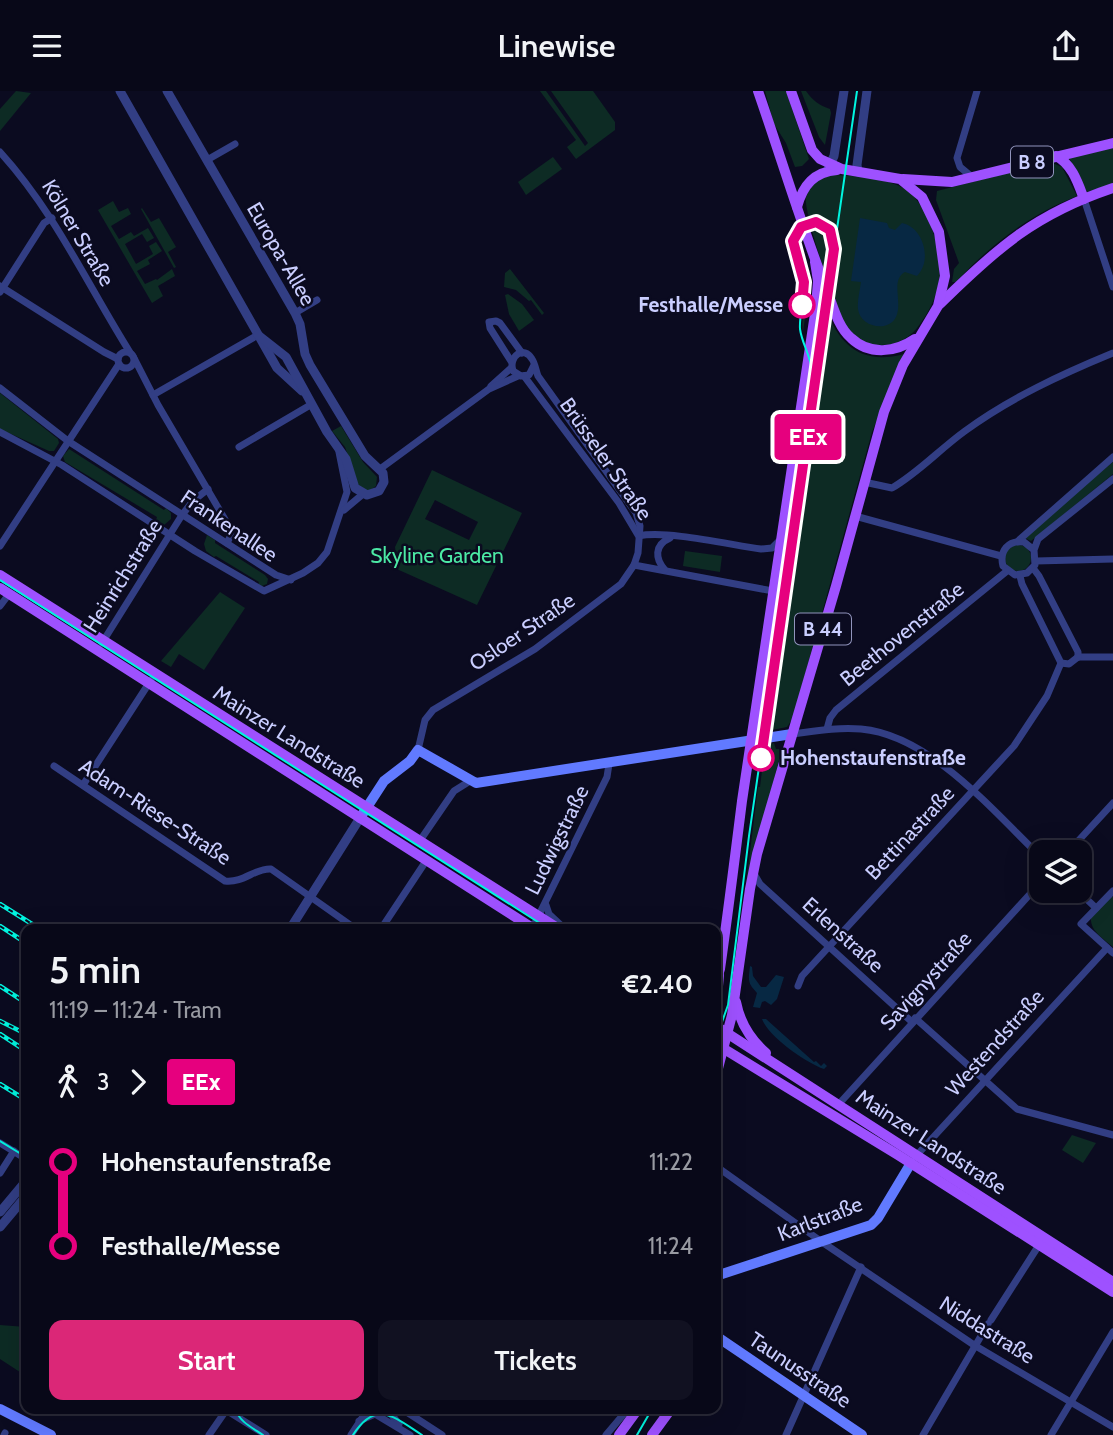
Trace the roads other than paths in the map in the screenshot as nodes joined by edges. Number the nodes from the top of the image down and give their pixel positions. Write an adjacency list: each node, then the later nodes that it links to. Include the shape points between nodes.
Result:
1 (120, 91): 27 (street)
2 (167, 91): 12 (street, Europa-Allee)
3 (758, 91): 19 (main road)
4 (791, 91): 13 (main road, via 812,150)
5 (844, 91): 13 (street)
6 (867, 91): 14 (street)
7 (976, 91): 15 (street, via 957,158 960,167)
8 (235, 143): 12 (street)
9 (1113, 143): 11 (main road, B 8)
10 (0, 152): 20 (street, Kölner Straße)
11 (1056, 156): 15 (main road, B 8); 18 (main road, via 1072,171)
12 (207, 160): 26 (street, Europa-Allee)
13 (831, 167): 14 (main road, B 8); 19 (main road, via 807,183)
14 (858, 172): 16 (main road, B 8)
15 (973, 177): 16 (main road, B 8, via 941,183)
16 (900, 179): 25 (main road, via 922,197 939,232 945,266)
17 (1113, 188): 18 (main road)
18 (1084, 199): 22 (street); 25 (main road, via 1002,245)
19 (797, 207): 21 (main road)
20 (52, 218): 23 (street, via 44,223); 28 (street, Kölner Straße)
21 (815, 262): 29 (main road, via 839,322 850,337 883,351 900,348); 60 (main road, B 44, via 816,307)
22 (1113, 287)
23 (1, 288): 33 (street)
24 (317, 300): 26 (street)
25 (938, 306): 29 (main road)
26 (295, 313): 49 (street, Europa-Allee, via 314,372 365,456)
27 (258, 335): 39 (street); 40 (street, via 286,357)
28 (119, 336): 32 (street, Kölner Straße); 33 (street, Kölner Straße)
29 (918, 337): 51 (main road, B 44, via 884,412)
30 (522, 353): 34 (street); 34 (street, via 500,323 489,322); 35 (street, via 529,355)
31 (1113, 353): 51 (street, via 998,410 892,488)
32 (132, 356): 33 (street, via 126,352); 33 (street, via 129,367); 39 (street, Kölner Straße)
33 (119, 360): 44 (street)
34 (511, 365): 36 (street); 38 (street)
35 (534, 366): 36 (street); 43 (street, Brüsseler Straße)
36 (521, 376): 38 (street); 41 (street, Brüsseler Straße)
37 (0, 388): 44 (street, Frankenallee)
38 (489, 389): 49 (street)
39 (153, 395): 52 (street, Kölner Straße)
40 (312, 404): 45 (street); 46 (street)
41 (564, 430): 43 (street); 58 (street, Brüsseler Straße)
42 (0, 432): 48 (street, Frankenallee)
43 (578, 433): 58 (street, Brüsseler Straße, via 637,515)
44 (68, 441): 48 (street); 55 (street, Frankenallee)
45 (239, 447)
46 (339, 451): 53 (street, via 355,488); 54 (street, via 346,482)
47 (1113, 457): 61 (street)
48 (55, 461): 57 (street, Frankenallee); 63 (street)
49 (380, 469): 53 (street, via 382,487 372,495)
50 (1113, 479): 64 (street, via 1038,539)
51 (864, 482): 56 (main road, B 44)
52 (208, 489): 55 (street, Heinrichstraße); 62 (street, Kölner Straße, via 230,528)
53 (363, 494): 54 (street)
54 (341, 513): 74 (street, via 323,557)
55 (182, 515): 57 (street, Heinrichstraße); 62 (street, Frankenallee)
56 (855, 516): 65 (street); 86 (main road, B 44)
57 (170, 534): 75 (street, Frankenallee, via 259,590); 79 (street, Heinrichstraße)
58 (639, 537): 59 (street); 67 (street)
59 (674, 537): 60 (street, via 761,549 772,548); 69 (street, via 657,551)
60 (781, 538): 77 (main road, B 44)
61 (1018, 541): 64 (street); 65 (street, via 1007,545)
62 (227, 543): 70 (street, Frankenallee)
63 (0, 546)
64 (1034, 550): 68 (street)
65 (1002, 557): 71 (street)
66 (1113, 559): 68 (street)
67 (635, 565): 69 (street); 89 (street, Osloer Straße, via 621,584 536,649 433,710 425,720)
68 (1034, 565): 73 (street); 80 (street)
69 (665, 570): 77 (street)
70 (271, 571): 74 (street); 75 (street, Frankenallee, via 274,580)
71 (1007, 571): 73 (street); 85 (street, Beethovenstraße, via 836,710)
72 (0, 575): 79 (main road, Mainzer Landstraße)
73 (1020, 576): 82 (street)
74 (291, 580): 75 (street)
75 (269, 589)
76 (5, 591): 78 (street); 79 (main road, Mainzer Landstraße)
77 (773, 591): 84 (main road, B 44)
78 (0, 606)
79 (100, 646): 83 (main road, Mainzer Landstraße)
80 (1078, 657): 81 (street); 82 (street, via 1069,664)
81 (1113, 657)
82 (1061, 663): 94 (street, Bettinastraße, via 1028,729)
83 (152, 679): 93 (street); 96 (main road, Mainzer Landstraße)
84 (755, 713): 87 (main road); 88 (main road, B 44)
85 (827, 729): 86 (street); 94 (street, via 863,729 898,737 937,761)
86 (792, 734): 87 (main road); 101 (main road, B 44)
87 (770, 737): 88 (main road)
88 (751, 740): 90 (main road); 116 (main road, B 44)
89 (418, 750): 92 (main road); 96 (main road, via 384,781)
90 (609, 764): 92 (main road); 106 (street, Ludwigstraße)
91 (54, 766): 93 (street, Adam-Riese-Straße)
92 (470, 781): 98 (street, via 454,791)
93 (83, 785): 104 (street, Adam-Riese-Straße, via 225,881 243,880 271,869)
94 (972, 791): 99 (street); 115 (street, Bettinastraße)
95 (1113, 803): 97 (street)
96 (363, 813): 98 (main road, Mainzer Landstraße); 100 (main road, Mainzer Landstraße); 104 (street)
97 (1079, 840)
98 (419, 842): 111 (main road, Mainzer Landstraße)
99 (1029, 846)
100 (426, 860): 110 (street); 112 (main road, Mainzer Landstraße)
101 (753, 872): 115 (street, Erlenstraße, via 760,884); 119 (main road, B 44)
102 (1113, 891): 107 (street)
103 (1029, 894): 120 (street, Savignystraße)
104 (310, 898): 108 (street); 109 (street)
105 (1091, 903): 107 (street)
106 (546, 905): 113 (street, Ludwigstraße); 114 (street)
107 (1096, 908): 117 (street, via 1081,924)
108 (293, 924)
109 (349, 924)
110 (384, 924)
111 (531, 924)
112 (531, 924)
113 (535, 924)
114 (560, 924)
115 (830, 947): 118 (street, Bettinastraße); 120 (street, Erlenstraße)
116 (721, 950)
117 (1110, 950): 124 (street, Westendstraße)
118 (798, 986)
119 (734, 996): 121 (main road, B 44); 123 (main road, via 754,1041)
120 (914, 1020): 124 (street, Erlenstraße); 125 (street, Savignystraße)
121 (722, 1034): 123 (main road, Mainzer Landstraße)
122 (721, 1047): 130 (main road, Mainzer Landstraße)
123 (790, 1072): 125 (main road, Mainzer Landstraße)
124 (985, 1082): 126 (street, Erlenstraße, via 1017,1109); 130 (street, Westendstraße)
125 (838, 1105): 130 (main road, Mainzer Landstraße)
126 (1113, 1135)
127 (0, 1143): 128 (street)
128 (14, 1151): 129 (street); 132 (street)
129 (21, 1156)
130 (914, 1159): 137 (main road, Karlstraße, via 875,1221); 139 (main road, Mainzer Landstraße); 143 (main road, Mainzer Landstraße)
131 (721, 1170): 138 (street, Niddastraße)
132 (0, 1173)
133 (21, 1188): 135 (street)
134 (21, 1203): 136 (street)
135 (0, 1212)
136 (0, 1227)
137 (849, 1233): 138 (main road, Karlstraße); 140 (street, via 838,1243)
138 (821, 1241): 140 (street, Niddastraße); 142 (main road, Karlstraße)
139 (1039, 1245): 144 (main road, Mainzer Landstraße); 147 (street)
140 (846, 1257): 141 (street, Niddastraße)
141 (862, 1267): 147 (street, Niddastraße); 148 (street)
142 (721, 1274)
143 (1113, 1282)
144 (1113, 1292)
145 (1113, 1332): 149 (street)
146 (721, 1339): 148 (main road, Taunusstraße)
147 (974, 1345): 149 (street, Niddastraße); 174 (street)
148 (803, 1395): 172 (street); 173 (main road, Taunusstraße)
149 (1071, 1402): 162 (street, Niddastraße); 175 (street)
150 (0, 1409): 163 (main road)
151 (223, 1414): 164 (street)
152 (234, 1414): 165 (street)
153 (364, 1414): 160 (street)
154 (391, 1414): 161 (street)
155 (395, 1414): 161 (street)
156 (410, 1414): 168 (street)
157 (624, 1414): 169 (street)
158 (634, 1414): 170 (main road)
159 (667, 1414): 171 (main road)
160 (359, 1421): 166 (street); 167 (street, via 375,1414)
161 (396, 1421): 167 (street)
162 (1113, 1427)
163 (51, 1435)
164 (209, 1435)
165 (266, 1435)
166 (351, 1435)
167 (410, 1435)
168 (442, 1435)
169 (606, 1435)
170 (619, 1435)
171 (652, 1435)
172 (786, 1435)
173 (862, 1435)
174 (923, 1435)
175 (1051, 1435)

